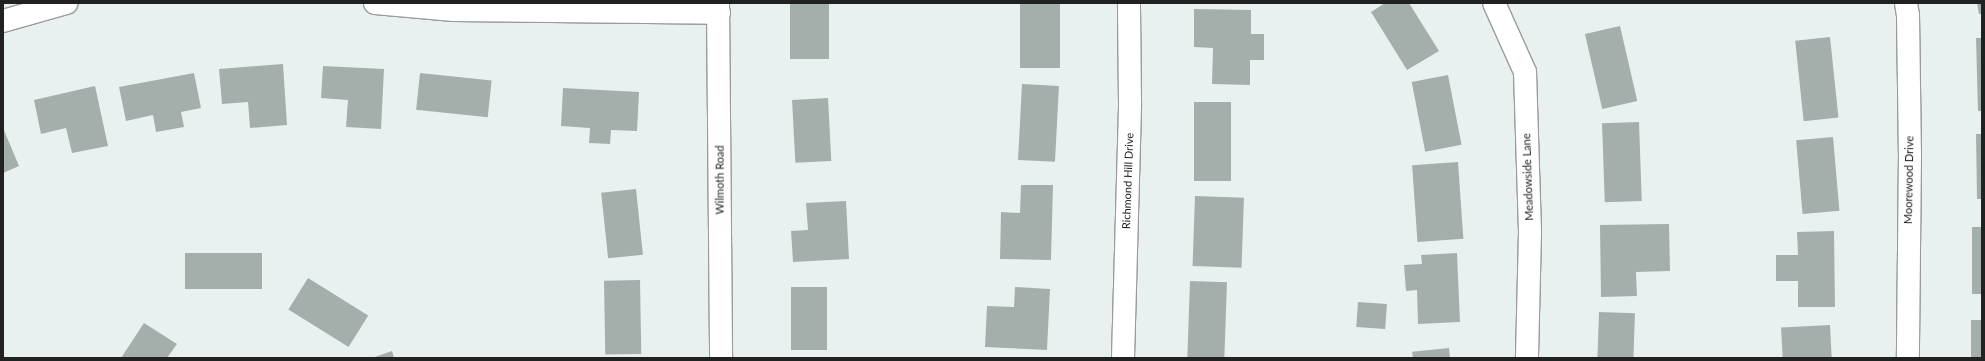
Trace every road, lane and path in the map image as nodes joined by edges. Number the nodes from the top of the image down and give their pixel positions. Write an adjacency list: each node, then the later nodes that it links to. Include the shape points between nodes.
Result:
1 (66, 3): 7 (street)
2 (375, 3): 6 (street, via 454,10)
3 (1129, 3): 9 (street, Richmond Hill Drive, via 1130,103)
4 (1494, 3): 10 (street, Meadowside Lane, via 1525,72 1530,233)
5 (1906, 3): 11 (street, Moorewood Drive, via 1910,154)
6 (718, 8): 8 (street, Wilmoth Road)
7 (3, 21)
8 (721, 358)
9 (1123, 358)
10 (1527, 358)
11 (1908, 358)

